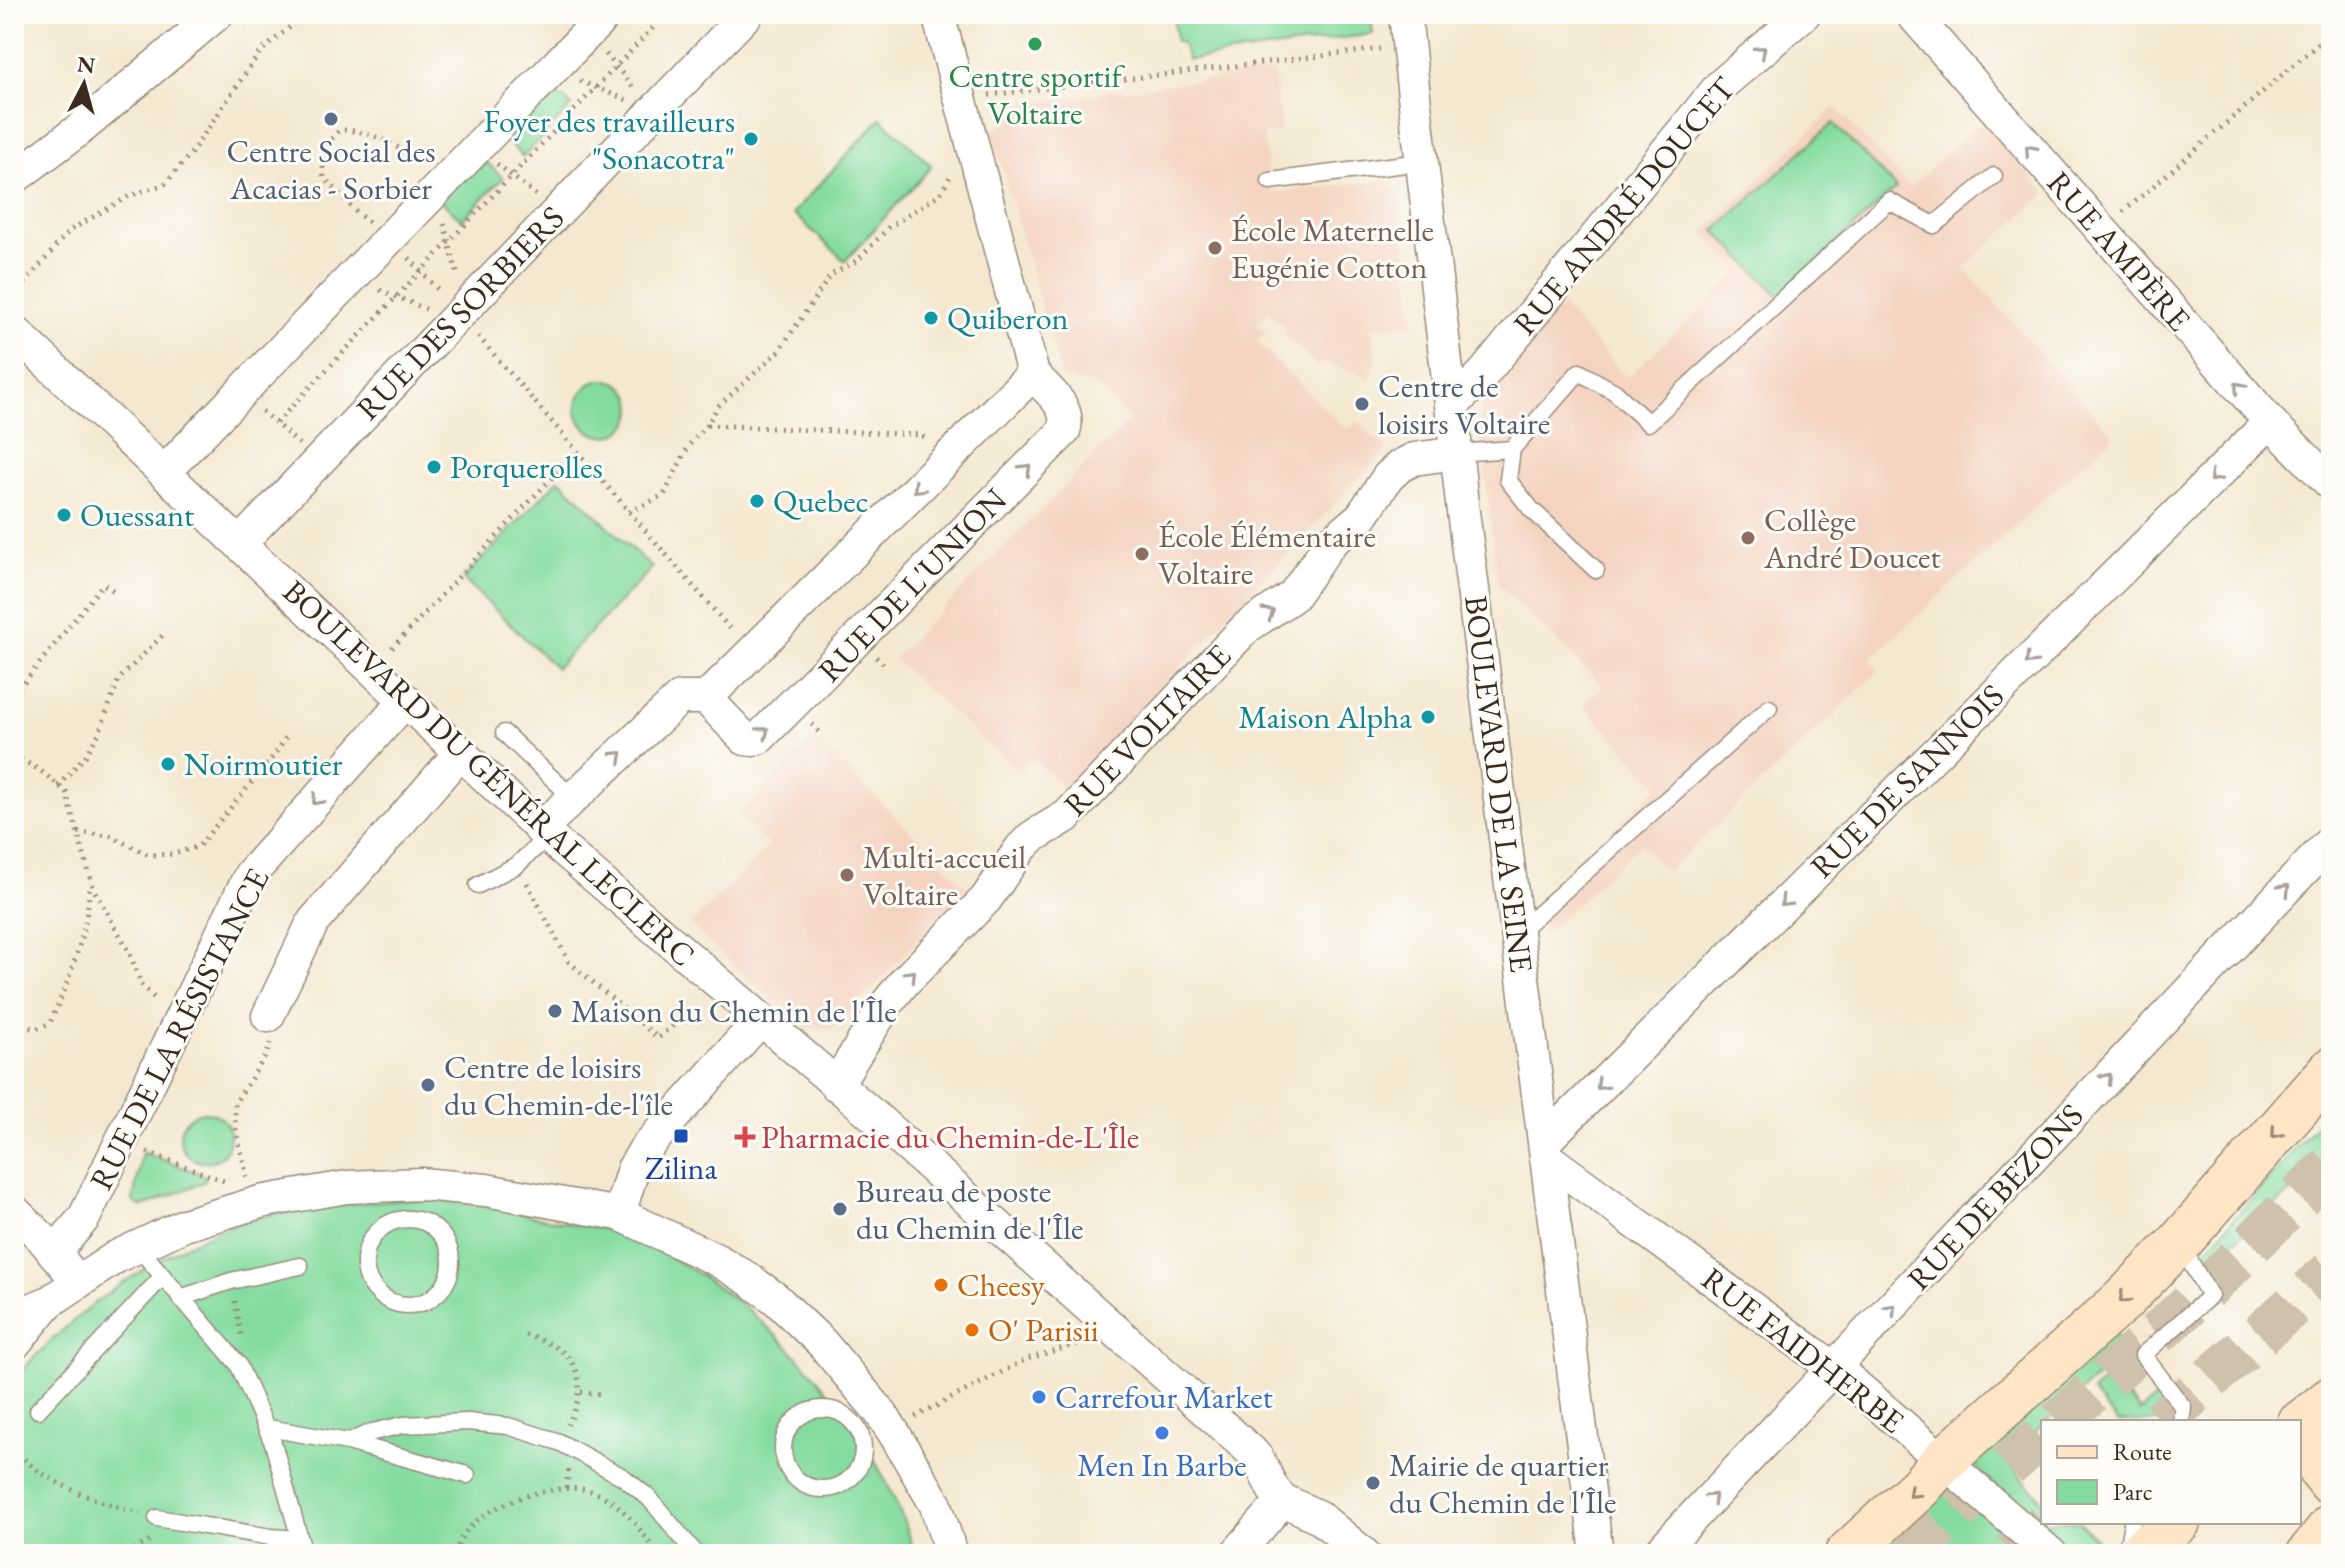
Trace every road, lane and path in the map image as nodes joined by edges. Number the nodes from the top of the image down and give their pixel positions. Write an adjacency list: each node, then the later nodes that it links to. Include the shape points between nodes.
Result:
1 (217, 14): 22 (street)
2 (326, 14): 31 (path, via 296,22 260,52 165,184 129,196 69,231)
3 (666, 14): 12 (path)
4 (747, 14): 16 (street, RUE DES SORBIERS)
5 (938, 14): 15 (street, RUE DE L'UNION)
6 (1405, 14): 11 (street, BOULEVARD DE LA SEINE)
7 (1804, 14): 36 (street, RUE ANDRÉ DOUCET, one-way to 7, via 1720,86)
8 (1912, 14): 26 (street, RUE AMPÈRE, one-way to 8)
9 (599, 22): 12 (path); 13 (street)
10 (2331, 33): 26 (path)
11 (1408, 46): 15 (path); 19 (street, BOULEVARD DE LA SEINE)
12 (615, 68): 14 (path); 16 (path)
13 (552, 70): 14 (path); 18 (street)
14 (596, 87): 16 (path); 20 (path)
15 (960, 98): 17 (street, RUE DE L'UNION)
16 (654, 111): 25 (street, RUE DES SORBIERS)
17 (971, 139): 35 (street, RUE DE L'UNION); 39 (path, via 940,194 888,228 858,260 831,275 778,352 718,406)
18 (477, 148): 20 (path); 24 (street)
19 (1421, 162): 23 (lane); 36 (street, BOULEVARD DE LA SEINE)
20 (512, 176): 25 (path); 28 (path)
21 (1994, 176): 40 (lane, via 1934,225 1889,201 1648,423 1615,392 1579,372)
22 (14, 178)
23 (1270, 181)
24 (443, 185): 27 (street); 27 (path, via 378,137 340,130 330,139 323,150 324,177 357,213); 28 (path)
25 (558, 211): 33 (street, RUE DES SORBIERS)
26 (2100, 230): 37 (street, RUE AMPÈRE, one-way to 26)
27 (391, 239): 29 (path); 30 (street)
28 (449, 242): 29 (path); 33 (path)
29 (421, 271): 32 (path); 33 (path)
30 (352, 279): 32 (path); 44 (street)
31 (14, 296)
32 (396, 297): 33 (path); 38 (path)
33 (459, 313): 41 (path); 47 (street, RUE DES SORBIERS)
34 (14, 331): 44 (street, BOULEVARD DU GÉNÉRAL LECLERC)
35 (1033, 374): 43 (street, RUE DE L'UNION); 56 (street, RUE DE L'UNION, one-way to 35, via 1064,431 1065,409)
36 (1453, 405): 42 (street, BOULEVARD DE LA SEINE)
37 (2270, 422): 45 (street, RUE AMPÈRE); 80 (street, RUE DE SANNOIS, one-way to 80)
38 (276, 423)
39 (707, 425): 43 (path, via 921,435); 46 (path, via 689,445 664,495)
40 (1512, 449): 42 (lane); 48 (lane, via 1508,480)
41 (577, 451): 46 (path); 51 (path)
42 (1457, 453): 71 (street, BOULEVARD DE LA SEINE); 78 (street, RUE VOLTAIRE, one-way to 42, via 888,1002 986,899 1021,848 1067,816 1247,627 1293,596 1331,542 1361,517 1400,466)
43 (947, 459): 52 (street, RUE DE L'UNION, one-way to 52)
44 (165, 471): 47 (street, BOULEVARD DU GÉNÉRAL LECLERC)
45 (2331, 484)
46 (629, 512): 52 (path)
47 (240, 543): 55 (street, BOULEVARD DU GÉNÉRAL LECLERC)
48 (1596, 570)
49 (114, 591): 53 (path, via 103,584)
50 (164, 634): 63 (path, via 119,679 99,733)
51 (395, 645)
52 (751, 653): 54 (street, RUE DE L'UNION)
53 (14, 695)
54 (706, 698): 56 (street, RUE DE L'UNION, one-way to 56, via 745,739 753,740); 64 (street, one-way to 54, via 680,698)
55 (406, 700): 61 (street, BOULEVARD DU GÉNÉRAL LECLERC); 74 (street, RUE DE LA RÉSISTANCE, one-way to 74, via 250,875)
56 (794, 704): 59 (path)
57 (1769, 708): 71 (lane)
58 (504, 733): 64 (lane)
59 (820, 733)
60 (286, 737): 65 (path, via 199,846 149,855 111,836)
61 (460, 753): 66 (street, BOULEVARD DU GÉNÉRAL LECLERC); 76 (street, via 313,922)
62 (14, 755): 63 (path)
63 (58, 786): 65 (path, via 66,792)
64 (573, 798): 66 (street)
65 (78, 832): 69 (path)
66 (544, 832): 68 (lane); 73 (street, BOULEVARD DU GÉNÉRAL LECLERC)
67 (2331, 841): 101 (street, RUE DE BEZONS, one-way to 67)
68 (517, 865): 70 (lane); 72 (path, via 569,962 658,1038)
69 (89, 870): 74 (path, via 141,984); 75 (path, via 79,939 50,1023 36,1029)
70 (478, 885)
71 (1518, 932): 80 (street, BOULEVARD DE LA SEINE)
72 (695, 1007)
73 (760, 1020): 78 (street, BOULEVARD DU GÉNÉRAL LECLERC); 84 (street, via 645,1149)
74 (178, 1022): 79 (street, RUE DE LA RÉSISTANCE)
75 (14, 1024)
76 (269, 1024): 82 (path, via 267,1054 235,1103 243,1166)
77 (2330, 1074): 87 (main road, one-way to 87)
78 (836, 1085): 118 (street, BOULEVARD DU GÉNÉRAL LECLERC, via 1251,1451)
79 (122, 1143): 82 (path); 85 (street, RUE DE LA RÉSISTANCE)
80 (1546, 1149): 101 (street, RUE FAIDHERBE); 130 (street, BOULEVARD DE LA SEINE)
81 (421, 1184): 82 (street); 84 (street); 86 (lane)
82 (256, 1196): 88 (street)
83 (14, 1211): 89 (street)
84 (619, 1214): 106 (street, via 719,1261 776,1299 822,1343)
85 (84, 1218): 88 (street, RUE DE LA RÉSISTANCE); 89 (street, RUE DE LA RÉSISTANCE)
86 (418, 1220): 86 (lane, via 391,1222 370,1241 365,1254 364,1268 377,1293 401,1305 430,1300 441,1290 452,1263 442,1236)
87 (2179, 1243): 107 (lane, via 2210,1296 2143,1355 2183,1407); 115 (main road, one-way to 115)
88 (127, 1252): 91 (lane); 93 (street)
89 (54, 1253): 93 (street)
90 (300, 1266): 92 (lane)
91 (162, 1277): 94 (lane); 105 (lane)
92 (231, 1281): 94 (lane); 100 (path, via 241,1337)
93 (78, 1282): 95 (street)
94 (180, 1298): 100 (lane)
95 (49, 1302): 96 (street); 99 (street)
96 (14, 1317)
97 (525, 1335): 102 (path, via 547,1341 569,1357)
98 (1085, 1341): 112 (path, via 1027,1359 915,1417 915,1433)
99 (14, 1344)
100 (238, 1364): 109 (lane)
101 (1835, 1369): 115 (street, RUE FAIDHERBE); 131 (street, RUE DE BEZONS, one-way to 101)
102 (581, 1392): 103 (path); 111 (path)
103 (600, 1394)
104 (2331, 1399): 108 (main road)
105 (38, 1410)
106 (868, 1419): 106 (lane, via 860,1466 841,1485 814,1488 791,1474 783,1449 790,1425 799,1416 824,1409); 112 (street)
107 (2181, 1420)
108 (2301, 1422)
109 (268, 1428): 110 (lane); 123 (lane)
110 (348, 1442): 111 (lane, via 403,1425 468,1422 508,1426); 116 (lane)
111 (559, 1442): 126 (lane, via 623,1477 649,1498)
112 (900, 1443): 127 (street, via 936,1505)
113 (2301, 1445): 117 (main road)
114 (14, 1447): 119 (path, via 68,1488)
115 (1943, 1461): 132 (main road, one-way to 132); 133 (street, RUE FAIDHERBE)
116 (467, 1475)
117 (2331, 1483)
118 (1283, 1500): 128 (street); 129 (street, via 1319,1517)
119 (157, 1518): 123 (lane)
120 (2132, 1524): 134 (lane)
121 (2176, 1524): 135 (main road)
122 (2331, 1527): 136 (main road)
123 (301, 1546)
124 (456, 1554): 125 (path, via 457,1545 481,1518 515,1498 566,1488 609,1501 635,1523)
125 (658, 1554)
126 (696, 1554)
127 (951, 1554)
128 (1236, 1554)
129 (1364, 1554)
130 (1597, 1554)
131 (1658, 1554)
132 (1847, 1554)
133 (2051, 1554)
134 (2127, 1554)
135 (2138, 1554)
136 (2309, 1554)

